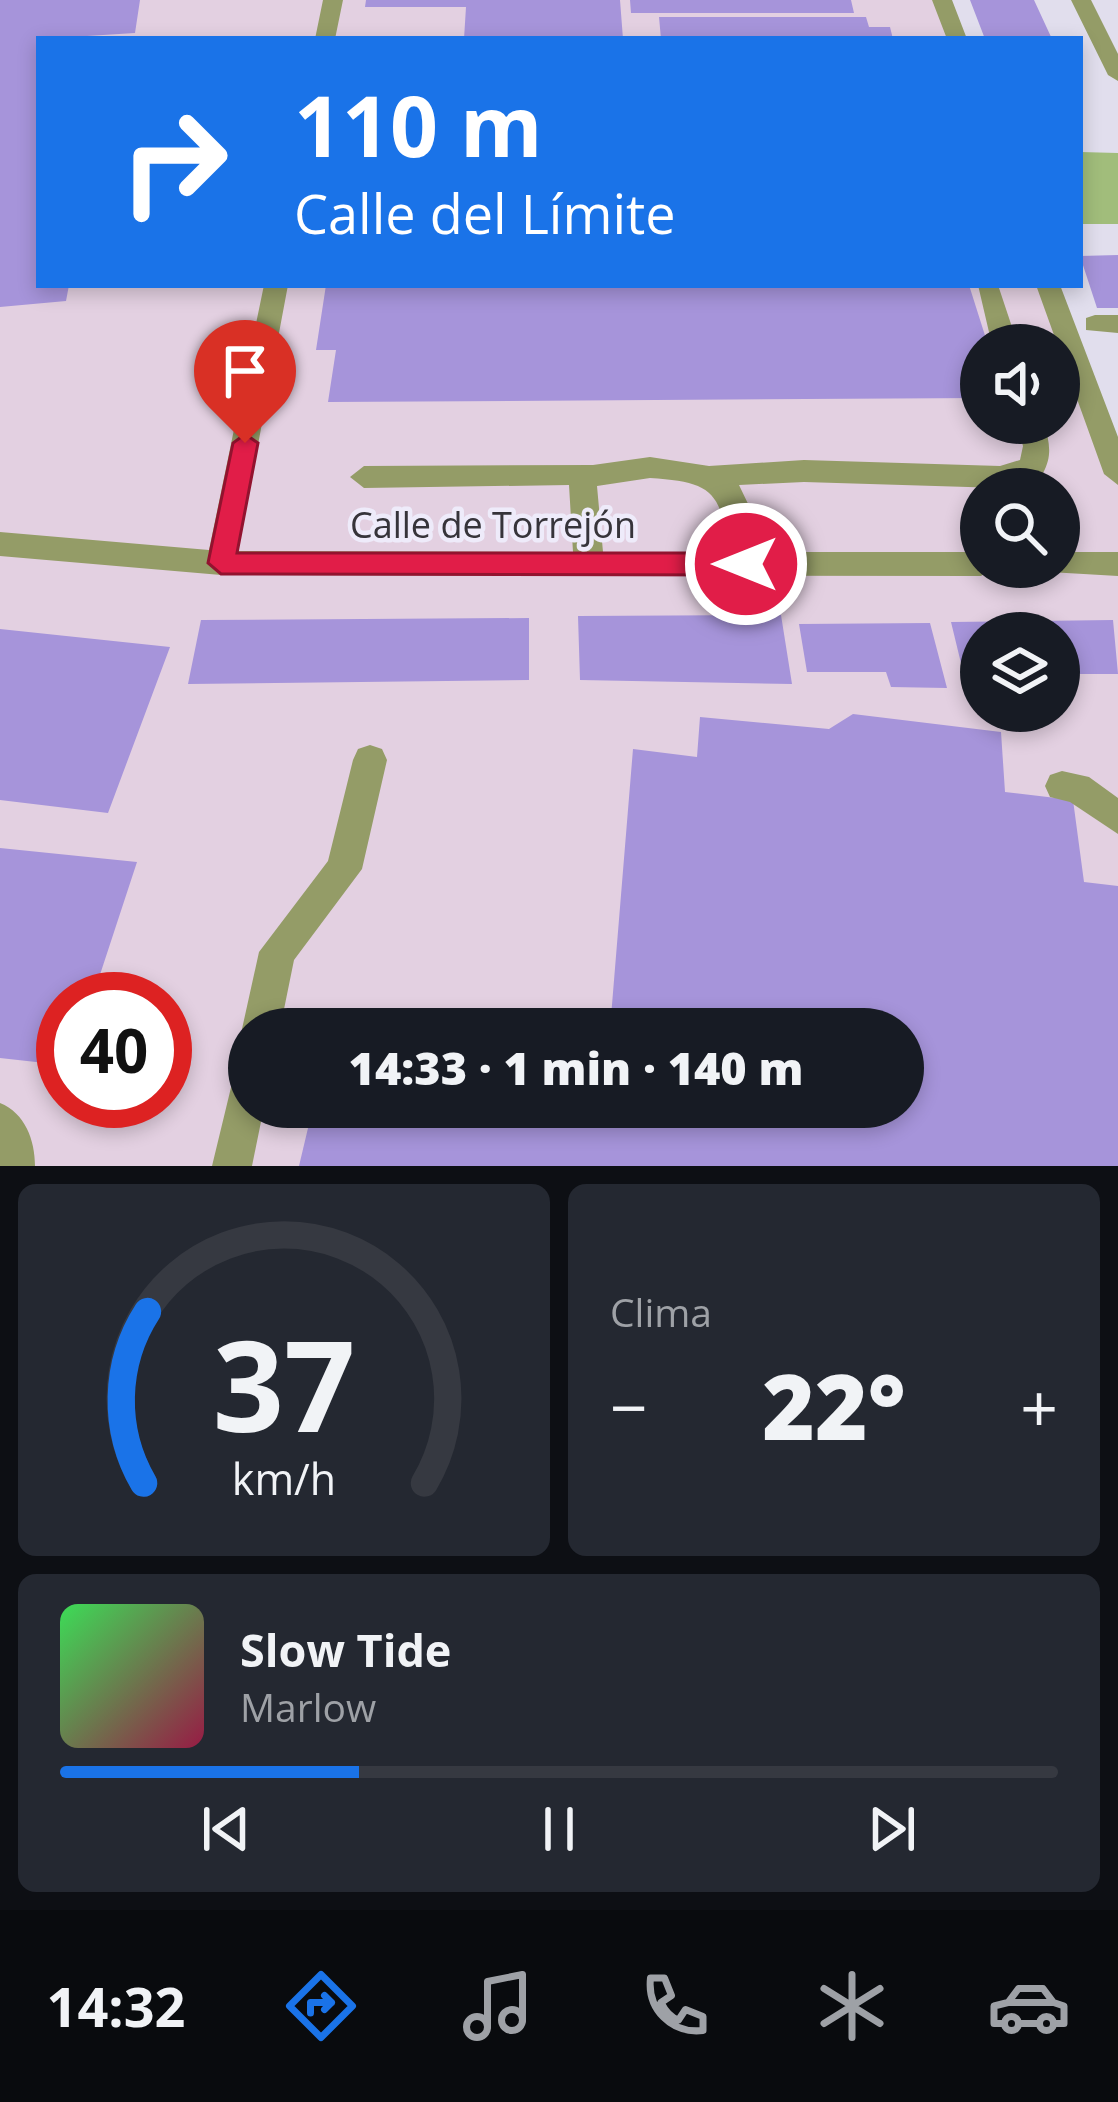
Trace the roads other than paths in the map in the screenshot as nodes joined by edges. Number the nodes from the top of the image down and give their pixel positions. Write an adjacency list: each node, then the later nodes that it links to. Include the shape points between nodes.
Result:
1 (333, 0): 4 (street)
2 (942, 0): 5 (street)
3 (1081, 0): 6 (street)
4 (326, 36)
5 (955, 36)
6 (1118, 75)
7 (275, 288): 17 (street)
8 (1049, 288): 13 (street)
9 (988, 289): 10 (street)
10 (999, 324)
11 (1036, 444): 14 (street, via 1034,466 1001,477)
12 (589, 474): 14 (street, via 663,469); 15 (street); 18 (street)
13 (1118, 474)
14 (710, 476): 19 (street, via 735,502)
15 (364, 477)
16 (0, 544): 17 (street, Calle de Torrejón)
17 (221, 563): 18 (street, Calle de Torrejón)
18 (589, 564): 19 (street, Calle de Torrejón)
19 (746, 564): 20 (street, Calle de Torrejón)
20 (960, 564)
21 (1080, 564): 22 (street)
22 (1118, 564)
23 (370, 760): 26 (street, via 344,869 277,952)
24 (1062, 786): 25 (street)
25 (1118, 818)
26 (265, 1008)
27 (0, 1123): 29 (street, via 16,1147)
28 (240, 1128): 30 (street)
29 (14, 1166)
30 (232, 1166)

